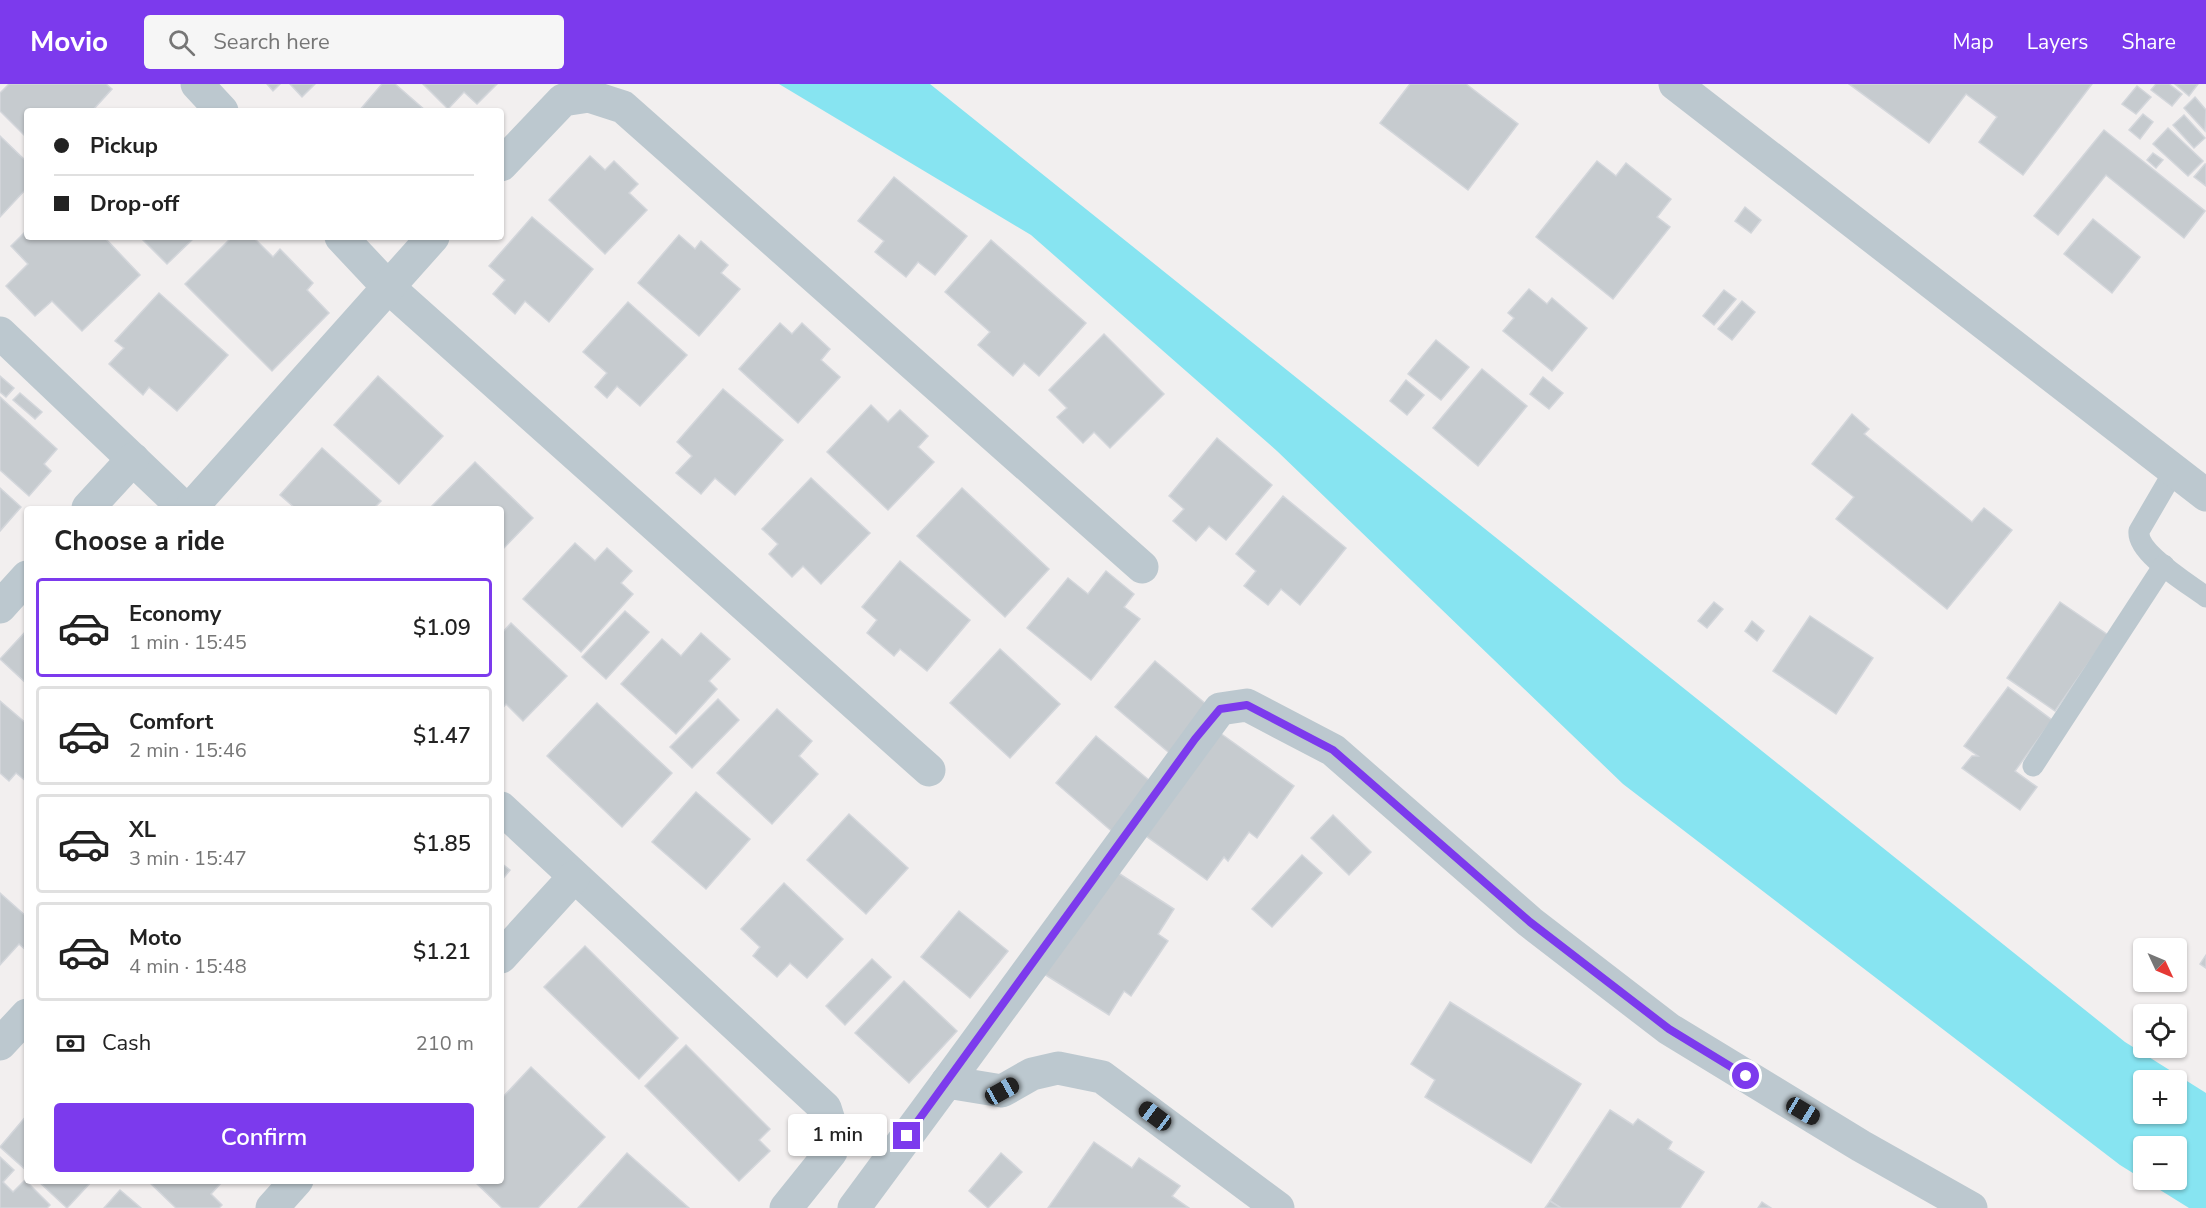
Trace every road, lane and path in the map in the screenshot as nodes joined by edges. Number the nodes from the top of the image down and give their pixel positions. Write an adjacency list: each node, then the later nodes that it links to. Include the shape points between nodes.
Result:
1 (196, 84): 3 (street)
2 (1675, 84): 10 (street)
3 (219, 108)
4 (504, 162): 16 (street, via 563,100 589,96 623,107)
5 (344, 240): 7 (street)
6 (430, 240): 7 (street)
7 (387, 286): 14 (street); 21 (street)
8 (0, 333): 9 (street)
9 (132, 459): 12 (street); 13 (street)
10 (2174, 471): 11 (street); 15 (lane, via 2138,537 2147,552)
11 (2206, 495)
12 (90, 506)
13 (182, 506)
14 (193, 506)
15 (2164, 565): 18 (lane); 20 (lane)
16 (1142, 567)
17 (24, 580): 19 (street)
18 (2206, 597)
19 (0, 607)
20 (2033, 766)
21 (929, 770)
22 (504, 811): 23 (street)
23 (574, 877): 24 (street); 30 (street, via 825,1108 832,1130 831,1152)
24 (504, 954)
25 (24, 1018): 26 (street)
26 (0, 1044)
27 (947, 1082): 31 (street); 32 (street, via 1002,1091 1032,1074 1058,1068 1102,1077); 33 (street, via 1214,716 1220,709 1247,705 1333,750 1530,922 1669,1029)
28 (293, 1184): 29 (street)
29 (272, 1208)
30 (786, 1208)
31 (854, 1208)
32 (1278, 1208)
33 (1971, 1208)

